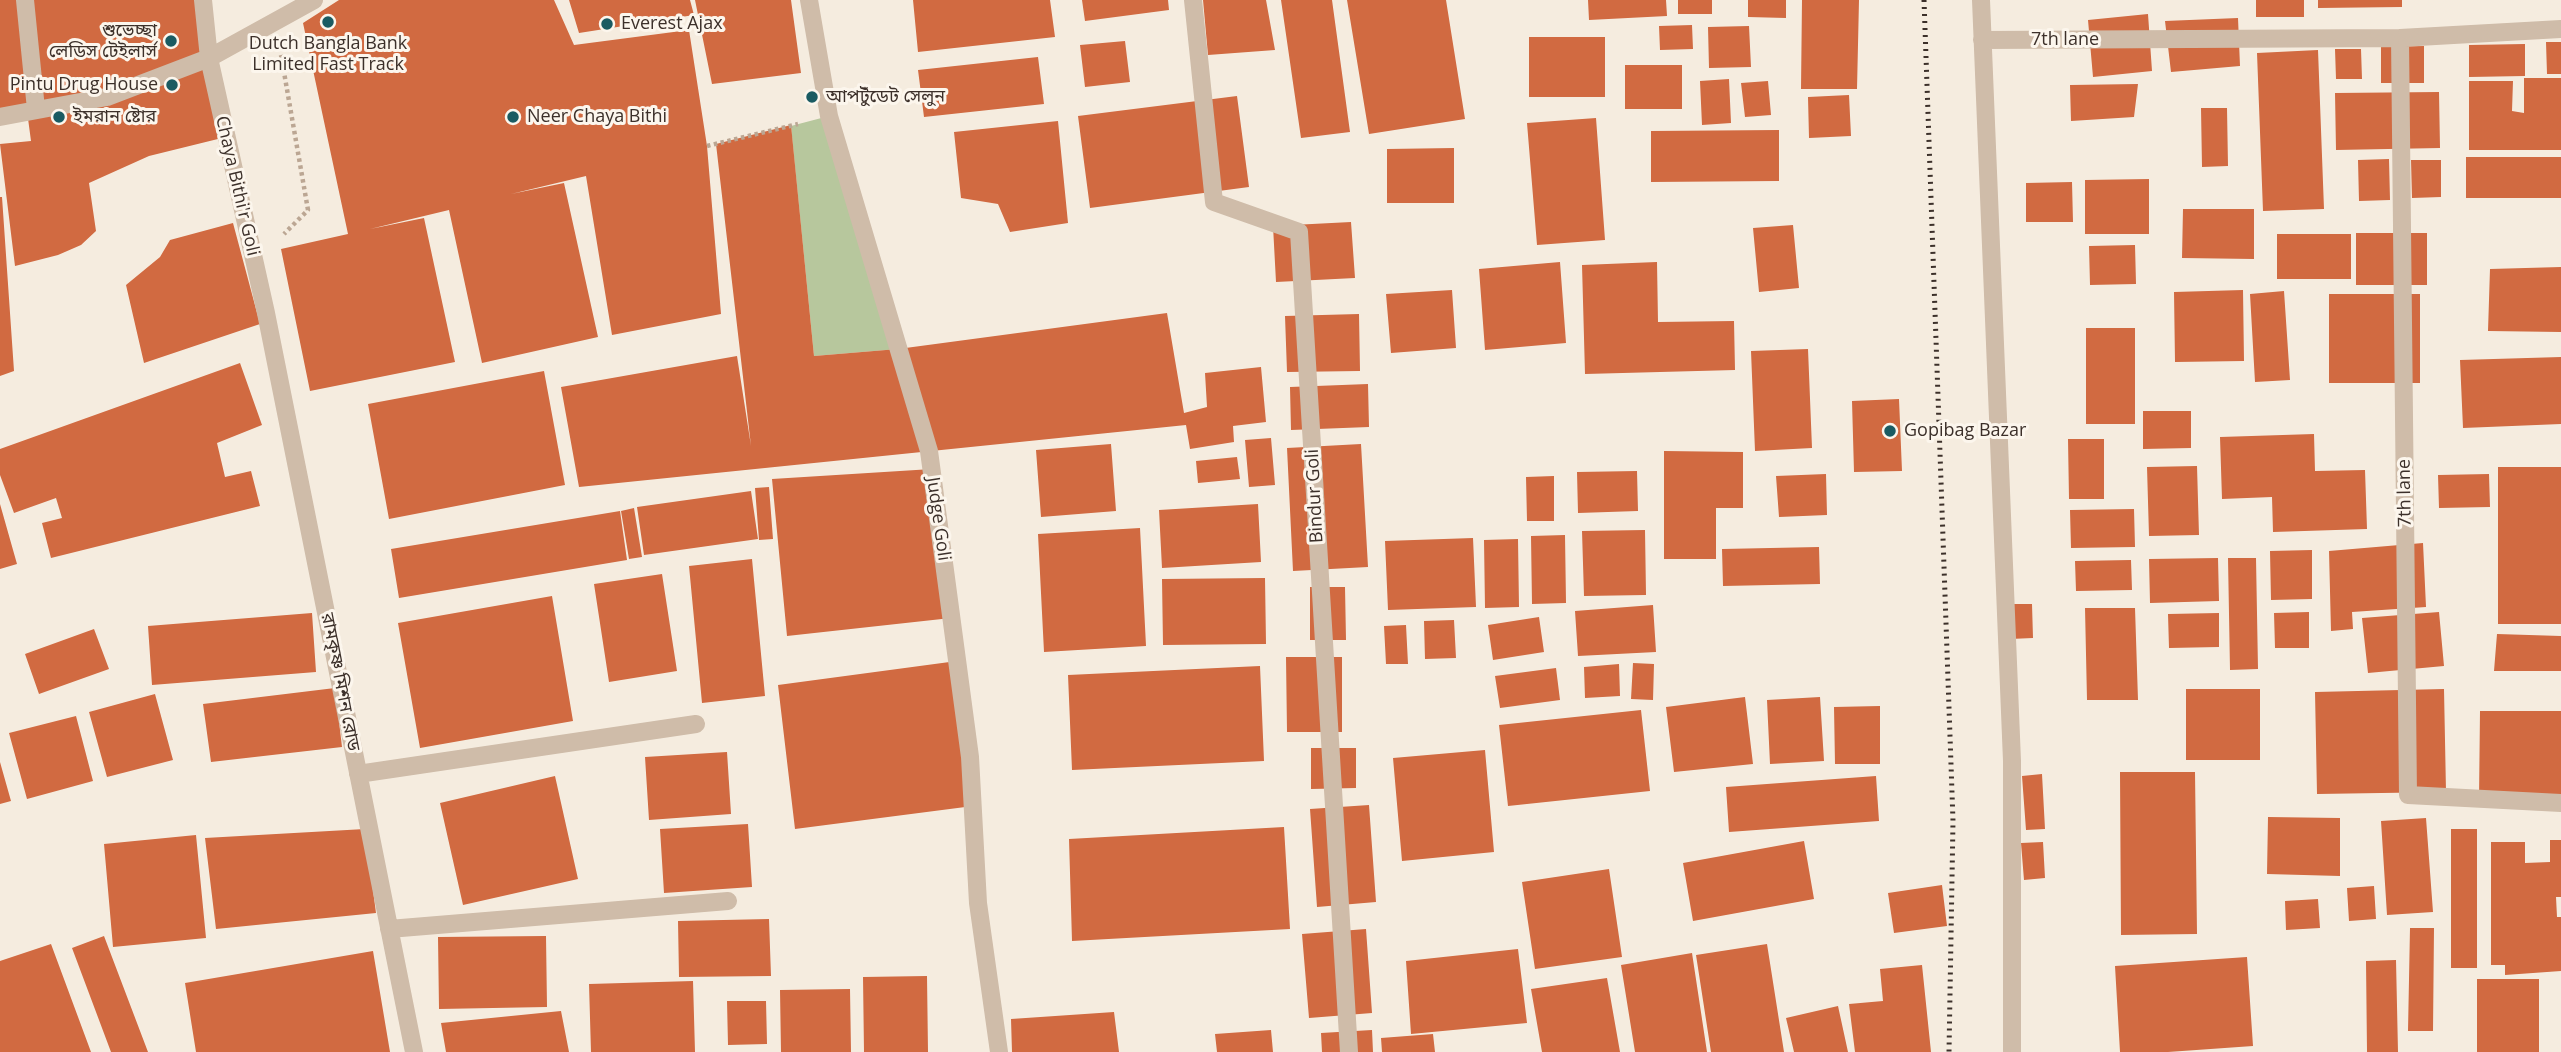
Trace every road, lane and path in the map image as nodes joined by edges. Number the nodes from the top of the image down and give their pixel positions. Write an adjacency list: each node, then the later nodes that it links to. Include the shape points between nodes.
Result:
1 (25, 0): 12 (street)
2 (203, 0): 11 (street, Chaya Bithi'r Goli)
3 (314, 0): 11 (street)
4 (809, 0): 13 (street, Judge Goli)
5 (1193, 0): 25 (street, Bindur Goli, via 1214,202 1299,232)
6 (1981, 0): 9 (street)
7 (2561, 29): 8 (street, 7th lane)
8 (2400, 38): 9 (street, 7th lane); 20 (street, 7th lane, via 2408,795)
9 (1982, 40): 26 (street, via 2011,761)
10 (279, 48): 16 (path, via 308,210)
11 (209, 58): 12 (street, via 102,98); 16 (street, Chaya Bithi'r Goli)
12 (36, 110): 14 (street)
13 (829, 116): 15 (path); 24 (street, Judge Goli, via 929,451 970,757 978,903)
14 (0, 117)
15 (707, 146)
16 (255, 262): 17 (street, Chaya Bithi'r Goli)
17 (266, 313): 19 (street, রামকৃষ্ণ মিশন রোড)
18 (696, 724): 19 (street)
19 (358, 774): 22 (street, রামকৃষ্ণ মিশন রোড)
20 (2561, 803)
21 (728, 901): 22 (street)
22 (389, 929): 23 (street, রামকৃষ্ণ মিশন রোড)
23 (414, 1052)
24 (999, 1052)
25 (1349, 1052)
26 (2011, 1052)

